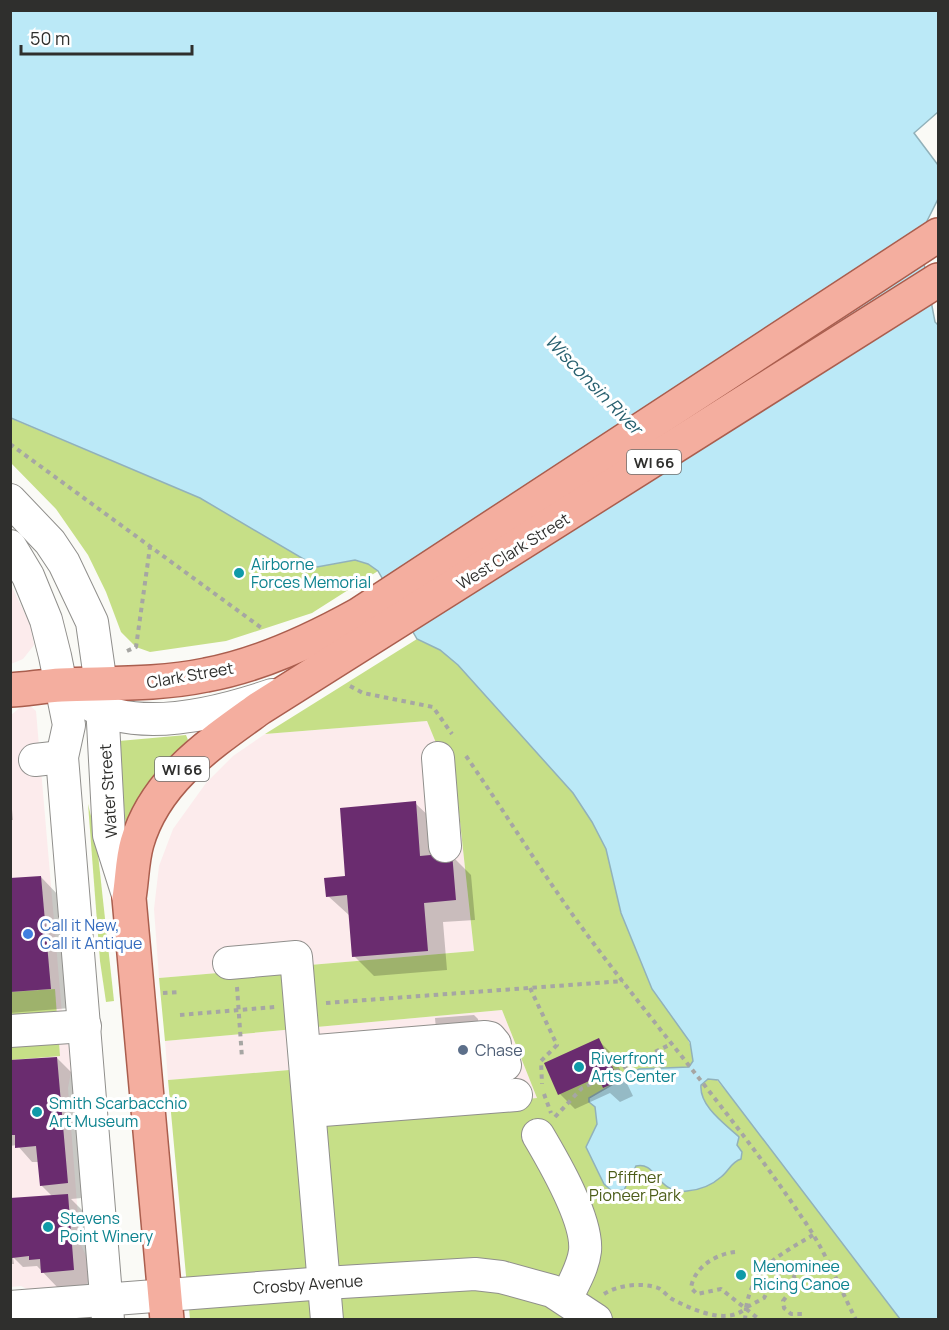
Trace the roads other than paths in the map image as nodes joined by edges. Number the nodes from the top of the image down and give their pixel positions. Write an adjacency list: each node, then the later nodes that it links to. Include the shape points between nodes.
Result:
1 (939, 235): 5 (main road, West Clark Street / WI 66)
2 (939, 280): 5 (main road, West Clark Street / WI 66)
3 (10, 500): 9 (street, Water Street, via 50,542 92,622)
4 (10, 546): 6 (street, via 28,576 46,620)
5 (364, 628): 7 (main road, West Clark Street / WI 66); 9 (main road, Clark Street / WI 66, via 320,636 243,666)
6 (60, 686): 8 (main road, Clark Street / WI 66); 9 (main road, Clark Street / WI 66); 14 (street, via 69,725 49,759 54,823)
7 (297, 686): 9 (street, West Clark Street, via 215,712 131,718); 12 (main road, WI 66, via 204,748 177,775 159,798 137,844)
8 (10, 690)
9 (102, 700): 12 (street, Water Street, via 109,836)
10 (452, 751): 11 (street)
11 (445, 846)
12 (129, 898): 22 (main road, Water Street / WI 66)
13 (233, 970): 16 (street, via 296,957)
14 (85, 1026): 15 (street); 23 (street)
15 (10, 1031)
16 (307, 1081): 16 (street, via 506,1069); 18 (street)
17 (538, 1136): 19 (street, via 557,1166 583,1231 584,1255)
18 (325, 1282): 19 (street, Crosby Avenue, via 475,1274 534,1285); 22 (street, Crosby Avenue); 24 (street)
19 (566, 1299): 21 (street, Crosby Avenue)
20 (10, 1307): 23 (street, Crosby Avenue)
21 (600, 1307)
22 (166, 1308): 23 (street, Crosby Avenue)
23 (108, 1310)
24 (327, 1320)

